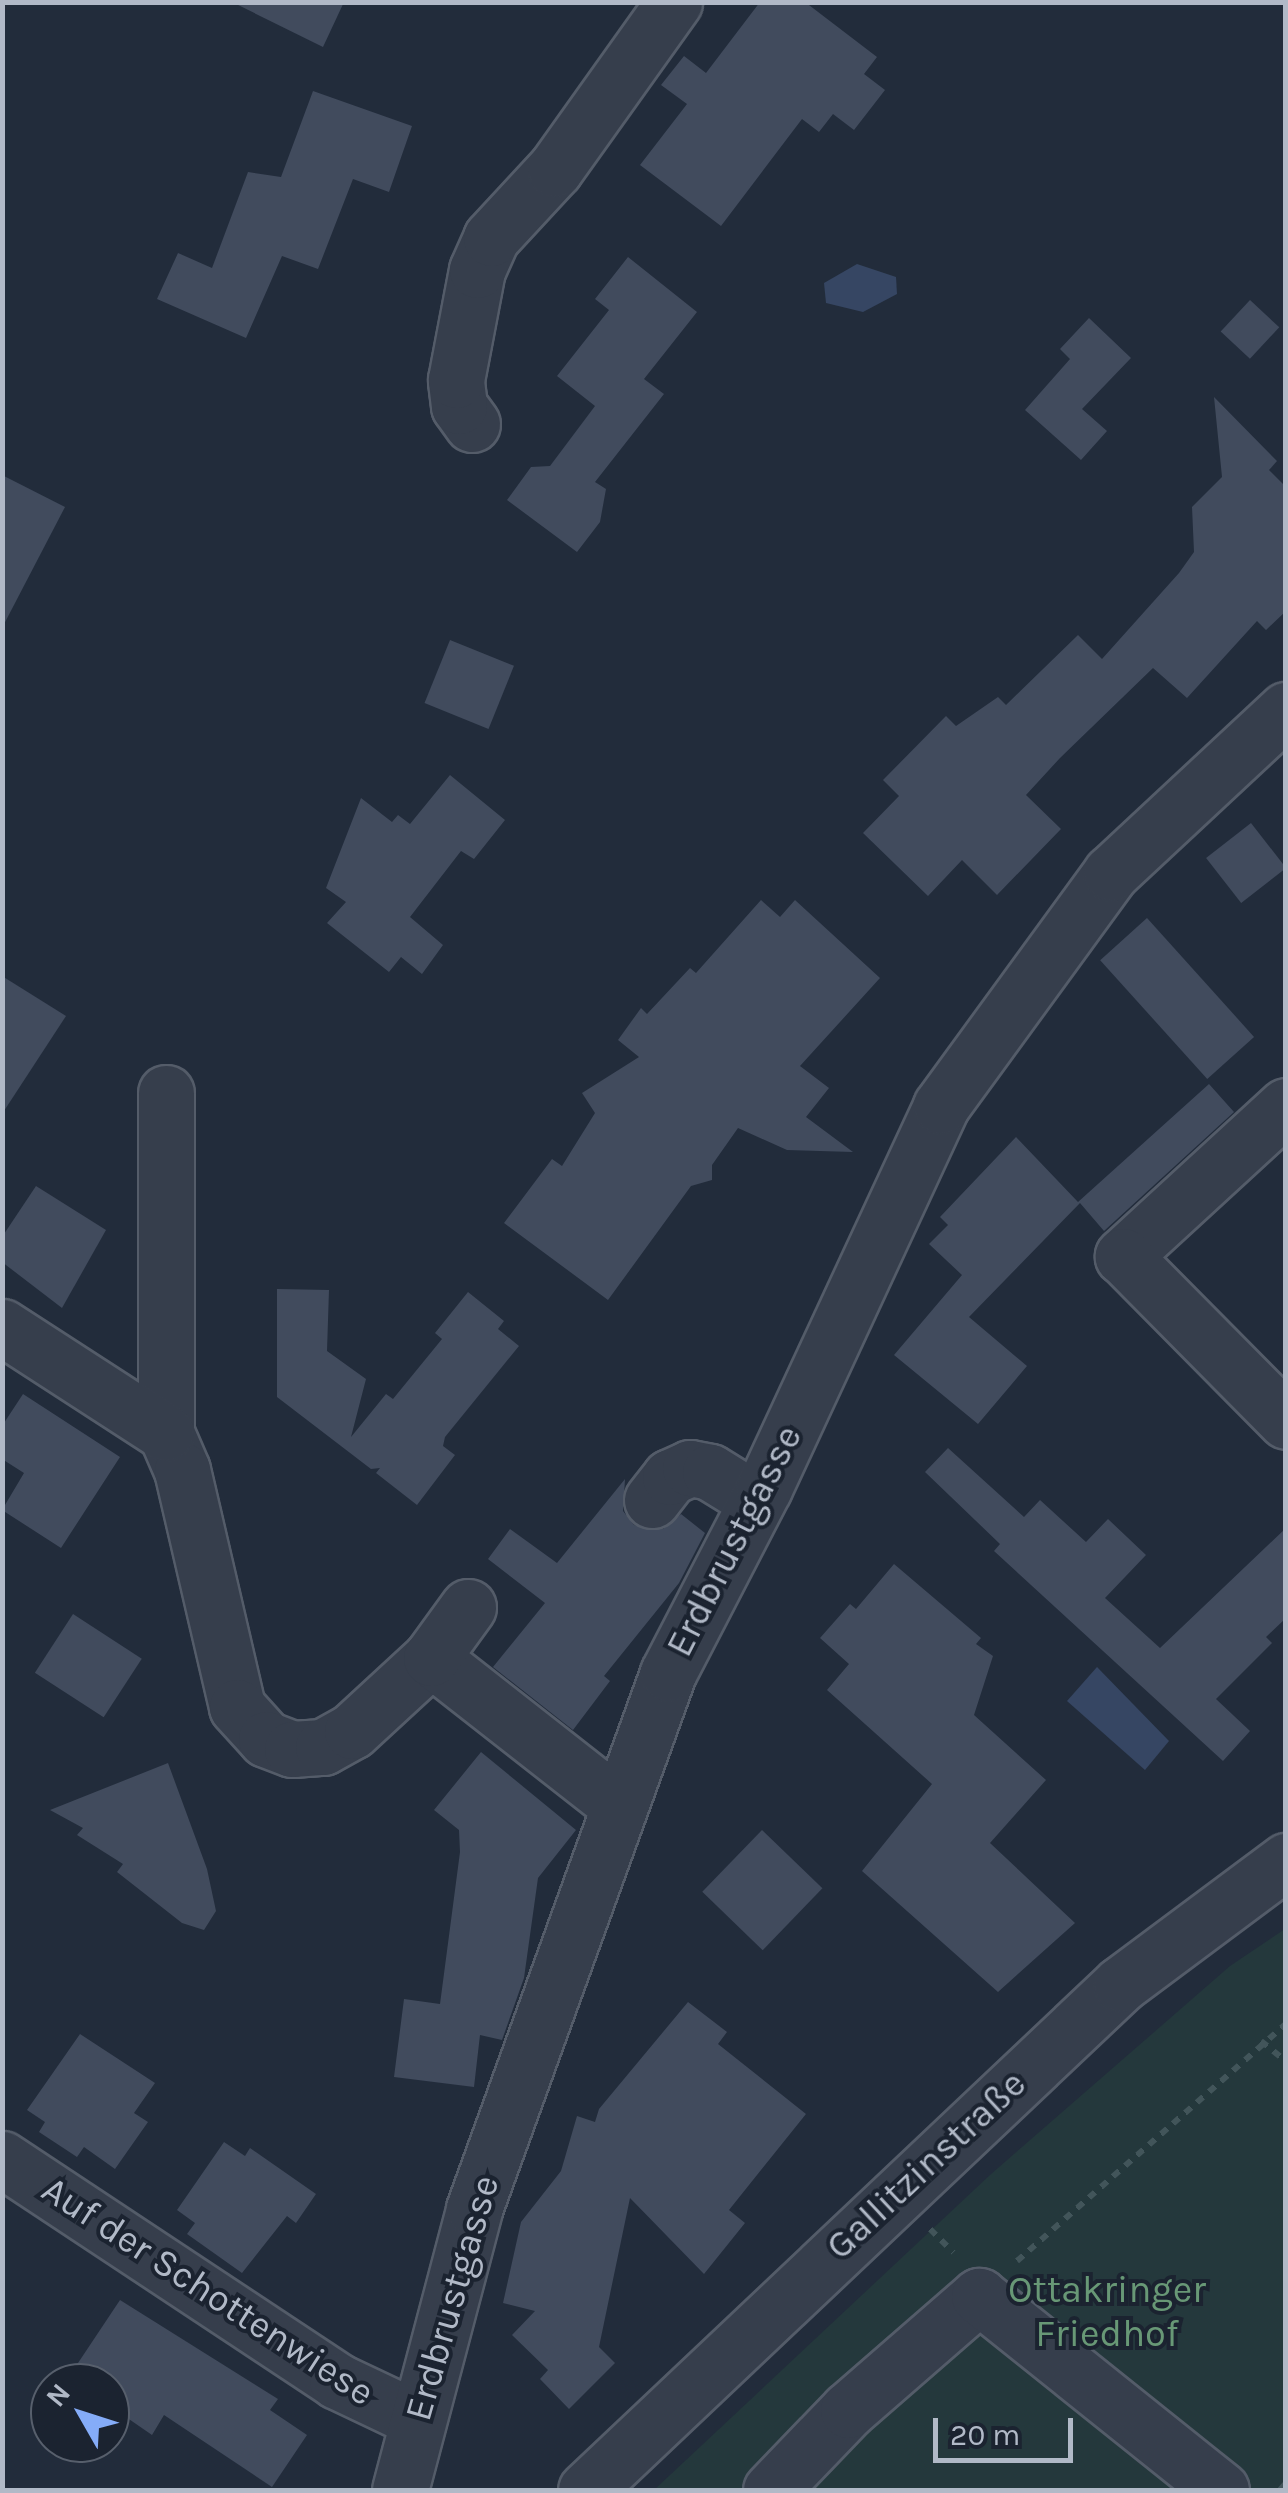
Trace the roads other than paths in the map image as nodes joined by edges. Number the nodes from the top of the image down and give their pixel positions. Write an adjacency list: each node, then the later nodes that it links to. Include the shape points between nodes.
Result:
1 (674, 2): 2 (street, via 555,169 491,238 456,380 459,406)
2 (472, 424)
3 (1286, 710): 10 (street, Erdbrustgasse, via 1111,873 941,1106)
4 (166, 1093): 8 (street)
5 (1286, 1106): 7 (street, via 1123,1256)
6 (2, 1326): 8 (street)
7 (1286, 1421)
8 (166, 1434): 12 (street, via 182,1470 227,1676 238,1708 266,1739 292,1749 323,1747 352,1732)
9 (652, 1500): 10 (street, via 670,1477 690,1468 710,1472)
10 (757, 1501): 13 (street, Erdbrustgasse, via 668,1672)
11 (468, 1606): 12 (street)
12 (431, 1658): 13 (street)
13 (617, 1804): 16 (street, Erdbrustgasse, via 474,2209)
14 (1286, 1861): 18 (street, Gallitzinstraße, via 1122,1984 893,2193)
15 (2, 2159): 16 (street, Auf der Schottenwiese, via 337,2380)
16 (417, 2418): 17 (street, Erdbrustgasse)
17 (400, 2490)
18 (586, 2490)
19 (772, 2490): 20 (street, via 848,2410 978,2296)
20 (1221, 2490)

